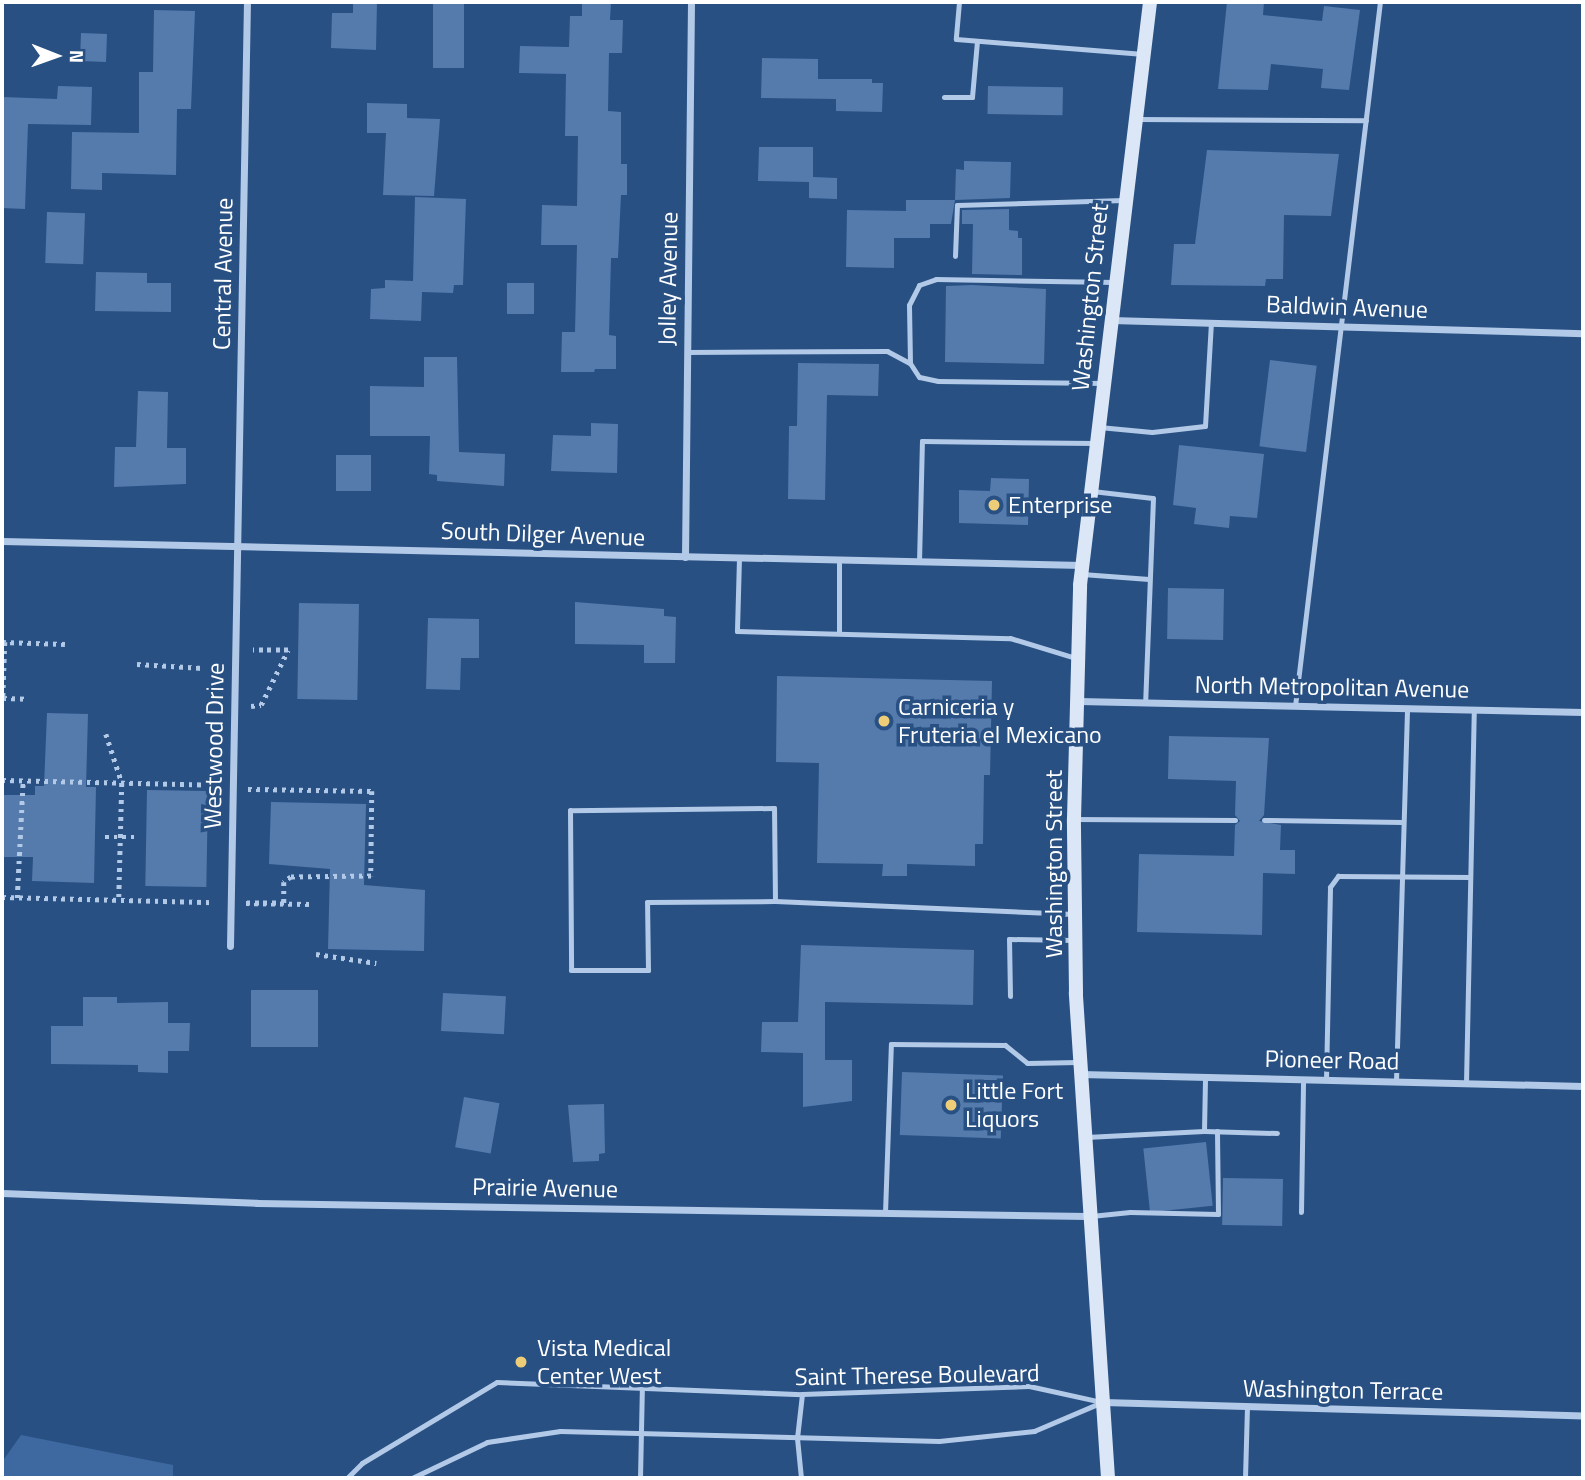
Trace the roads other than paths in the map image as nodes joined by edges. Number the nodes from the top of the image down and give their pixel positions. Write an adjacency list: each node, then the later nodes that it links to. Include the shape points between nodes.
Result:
1 (247, 2): 25 (street, Central Avenue)
2 (691, 2): 18 (street, Jolley Avenue)
3 (959, 2): 6 (lane, via 956,39)
4 (1150, 2): 7 (main road, Washington Street)
5 (1380, 2): 10 (lane)
6 (977, 41): 7 (lane); 8 (lane, via 972,97)
7 (1143, 54): 9 (main road, Washington Street)
8 (944, 97)
9 (1134, 119): 10 (lane); 11 (main road, Washington Street)
10 (1366, 120): 16 (lane)
11 (1124, 200): 12 (lane, via 957,205); 13 (main road, Washington Street)
12 (955, 256)
13 (1115, 282): 14 (main road, Washington Street); 19 (lane, via 936,279 919,285 909,305)
14 (1111, 320): 15 (street, Baldwin Avenue); 20 (main road, Washington Street)
15 (1211, 323): 16 (street, Baldwin Avenue); 21 (lane, via 1205,426 1152,432)
16 (1341, 326): 17 (street, Baldwin Avenue); 36 (lane)
17 (1583, 333)
18 (687, 352): 19 (lane, via 887,351); 26 (street, Jolley Avenue)
19 (910, 363): 20 (lane, via 919,377 938,381)
20 (1104, 383): 21 (main road, Washington Street)
21 (1099, 427): 22 (main road, Washington Street)
22 (1097, 443): 23 (main road, Washington Street); 29 (lane, via 922,441)
23 (1091, 491): 30 (main road, Washington Street); 31 (lane, via 1153,498)
24 (2, 541): 25 (street, South Dilger Avenue)
25 (237, 546): 26 (street, South Dilger Avenue); 49 (street, Westwood Drive)
26 (685, 557): 27 (street, South Dilger Avenue)
27 (739, 558): 28 (street, South Dilger Avenue); 32 (lane, via 737,631)
28 (839, 560): 29 (street, South Dilger Avenue); 32 (lane)
29 (919, 562): 30 (street, South Dilger Avenue)
30 (1082, 569): 31 (lane); 33 (main road, Washington Street)
31 (1149, 579): 35 (lane)
32 (839, 633): 33 (lane, via 1010,638)
33 (1079, 659): 34 (main road, Washington Street)
34 (1079, 701): 35 (street, North Metropolitan Avenue); 40 (main road, Washington Street)
35 (1145, 703): 36 (street, North Metropolitan Avenue)
36 (1295, 705): 37 (street, North Metropolitan Avenue)
37 (1407, 708): 38 (street, North Metropolitan Avenue); 43 (lane)
38 (1474, 709): 39 (street, North Metropolitan Avenue); 45 (lane)
39 (1583, 712)
40 (1074, 819): 41 (lane); 47 (main road, Washington Street)
41 (1235, 820)
42 (1264, 820): 43 (lane)
43 (1402, 822): 44 (lane)
44 (1401, 877): 45 (lane); 54 (lane, via 1338,876 1331,887); 55 (lane)
45 (1470, 877): 56 (lane)
46 (775, 901): 46 (lane, via 774,808 570,810 571,970 648,970 648,902); 47 (lane)
47 (1077, 915): 48 (main road, Washington Street)
48 (1076, 940): 50 (lane, via 1010,939); 51 (main road, Washington Street)
49 (230, 946)
50 (1010, 996)
51 (1079, 1068): 52 (street, Pioneer Road); 61 (main road, Washington Street); 64 (lane, via 1027,1063 1005,1045 891,1044)
52 (1205, 1077): 53 (street, Pioneer Road); 58 (lane)
53 (1303, 1079): 54 (street, Pioneer Road); 63 (lane)
54 (1326, 1079): 55 (street, Pioneer Road)
55 (1396, 1081): 56 (street, Pioneer Road)
56 (1466, 1083): 57 (street, Pioneer Road)
57 (1583, 1086)
58 (1204, 1131): 59 (lane); 61 (lane)
59 (1217, 1131): 60 (lane); 65 (lane, via 1218,1214)
60 (1277, 1133)
61 (1083, 1137): 65 (main road, Washington Street)
62 (2, 1193): 64 (street, Prairie Avenue, via 257,1203)
63 (1301, 1212)
64 (885, 1213): 65 (street, Prairie Avenue)
65 (1088, 1216): 68 (main road, Washington Street)
66 (642, 1386): 67 (lane, Saint Therese Boulevard); 71 (lane); 73 (lane, Saint Therese Boulevard, via 497,1382 362,1463)
67 (802, 1394): 68 (lane, Saint Therese Boulevard, via 1029,1386); 72 (lane)
68 (1102, 1402): 69 (street, Washington Terrace); 72 (lane, via 1034,1431 939,1441); 77 (main road, Washington Street)
69 (1247, 1407): 70 (street, Washington Terrace); 78 (lane)
70 (1583, 1415)
71 (641, 1433): 72 (lane); 74 (lane, via 560,1431 487,1442); 75 (lane)
72 (797, 1437): 76 (lane)
73 (351, 1477)
74 (412, 1478)
75 (640, 1478)
76 (801, 1478)
77 (1108, 1478)
78 (1245, 1478)

